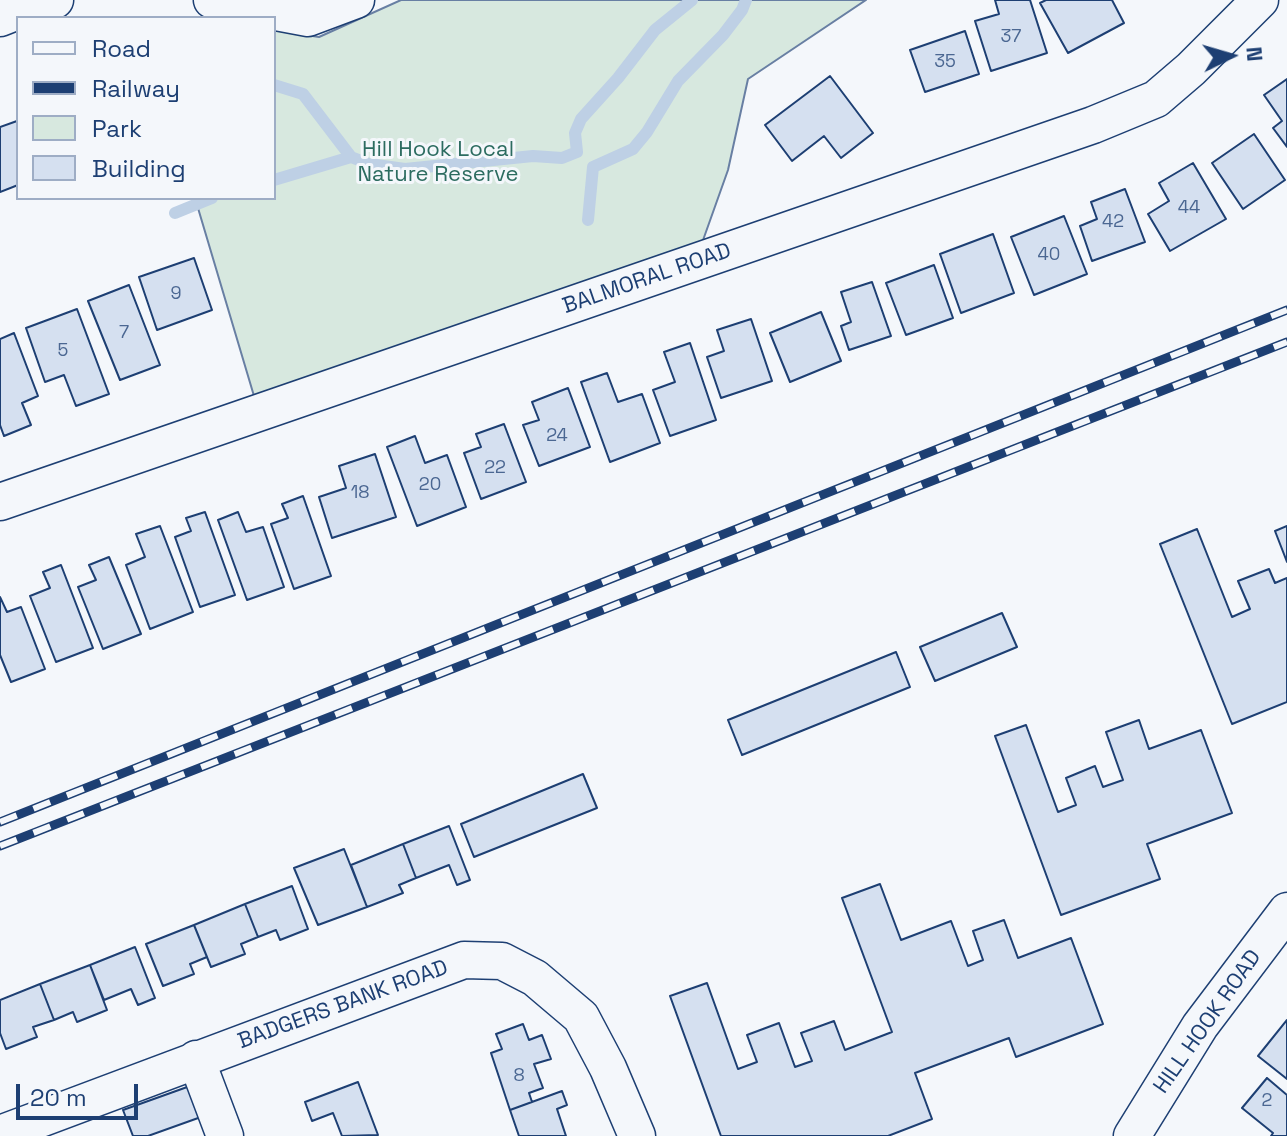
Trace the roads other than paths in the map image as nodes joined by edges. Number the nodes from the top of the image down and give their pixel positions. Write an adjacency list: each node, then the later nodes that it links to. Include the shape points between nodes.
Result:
1 (55, 0): 5 (street)
2 (212, 0): 3 (street, via 308,18)
3 (356, 0)
4 (1260, 0): 6 (street, BALMORAL ROAD, via 1156,99 1093,125)
5 (0, 18)
6 (0, 502)
7 (1287, 911): 12 (street, HILL HOOK ROAD, via 1200,1026)
8 (196, 1059): 9 (street, BADGERS BANK ROAD); 10 (street); 11 (street, BADGERS BANK ROAD, via 464,960 502,961 535,978 581,1017)
9 (0, 1134)
10 (225, 1136)
11 (637, 1136)
12 (1132, 1136)

